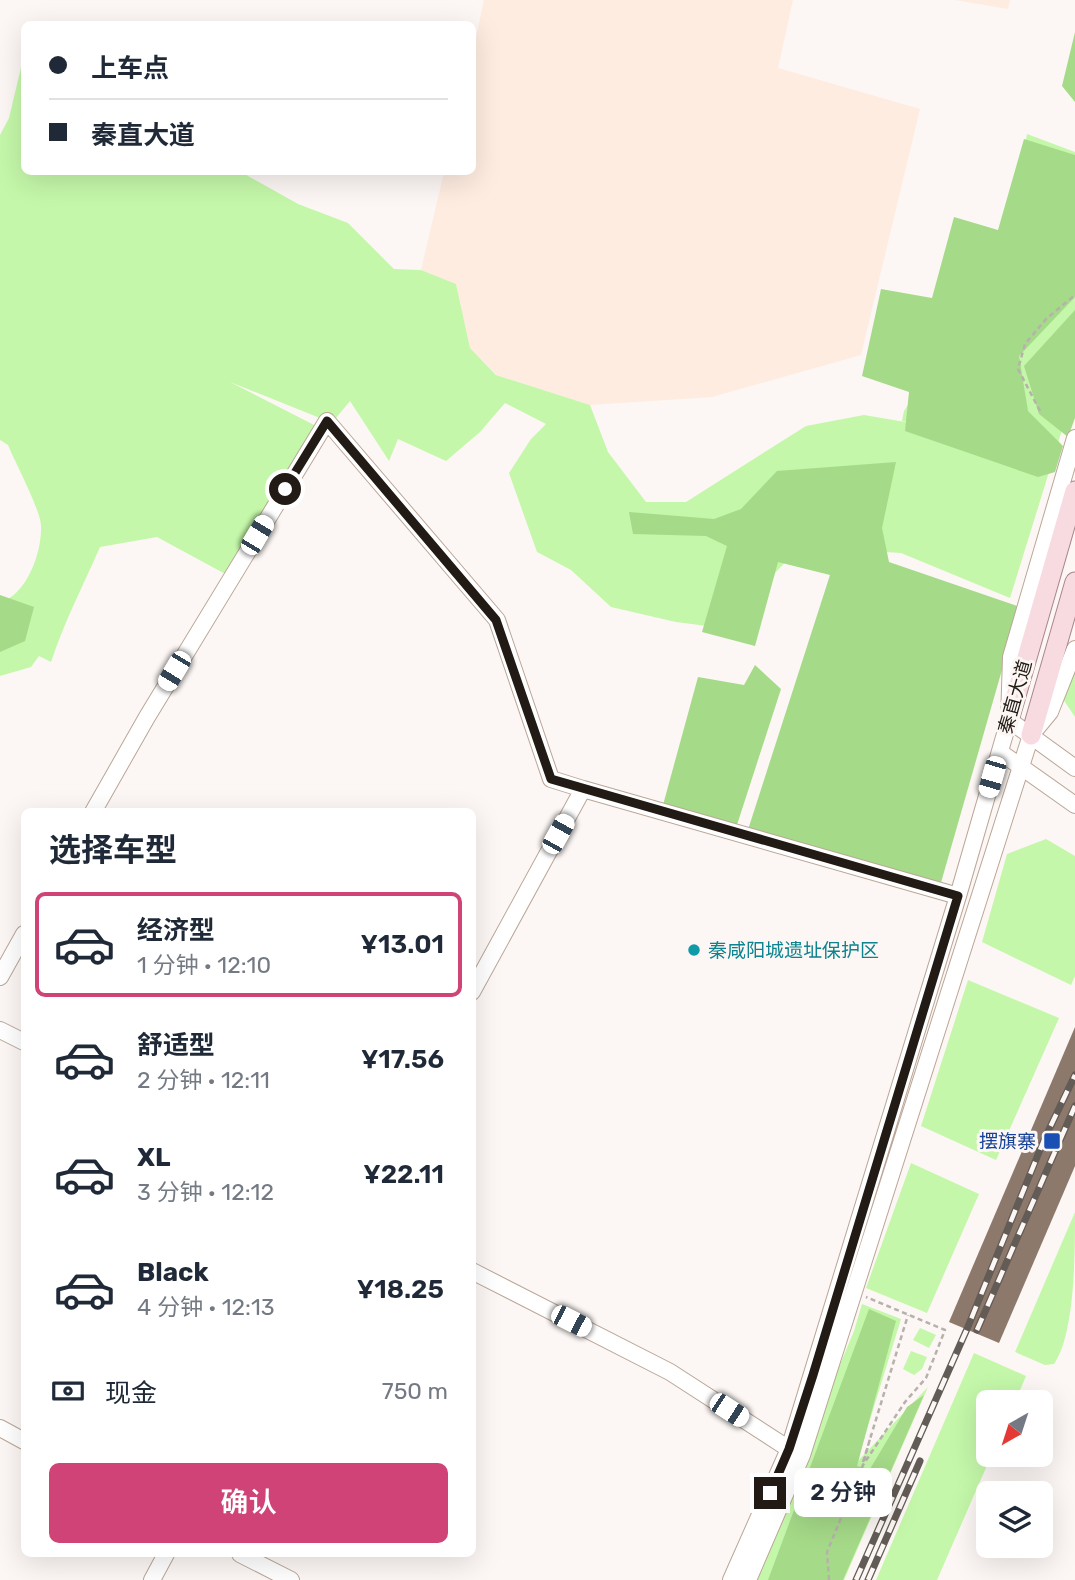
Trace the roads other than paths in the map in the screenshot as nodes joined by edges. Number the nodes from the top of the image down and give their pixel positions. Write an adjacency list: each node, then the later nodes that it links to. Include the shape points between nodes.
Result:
1 (1075, 438): 5 (street, via 1012,657)
2 (1075, 491): 5 (main road, 秦直大道)
3 (1075, 582): 6 (main road, 秦直大道)
4 (1075, 649): 6 (street, via 1050,712)
5 (1009, 720): 6 (street); 7 (street, 秦直大道)
6 (1031, 736): 8 (street); 9 (street)
7 (1000, 751): 8 (street); 13 (street, 秦直大道)
8 (1021, 767): 11 (street); 28 (street, via 803,1455)
9 (1075, 768)
10 (583, 789): 12 (street, via 551,779 496,620 327,421); 13 (street); 16 (street)
11 (1075, 805)
12 (95, 808)
13 (958, 896): 22 (street, 秦直大道)
14 (21, 939): 15 (street)
15 (0, 977)
16 (476, 985)
17 (0, 1030): 18 (street)
18 (21, 1040)
19 (476, 1273): 22 (street, via 670,1372)
20 (0, 1429): 21 (street)
21 (21, 1440)
22 (789, 1449): 27 (street, 秦直大道)
23 (164, 1557): 25 (street)
24 (246, 1557): 26 (street)
25 (152, 1580)
26 (290, 1580)
27 (731, 1580)
28 (748, 1580)

